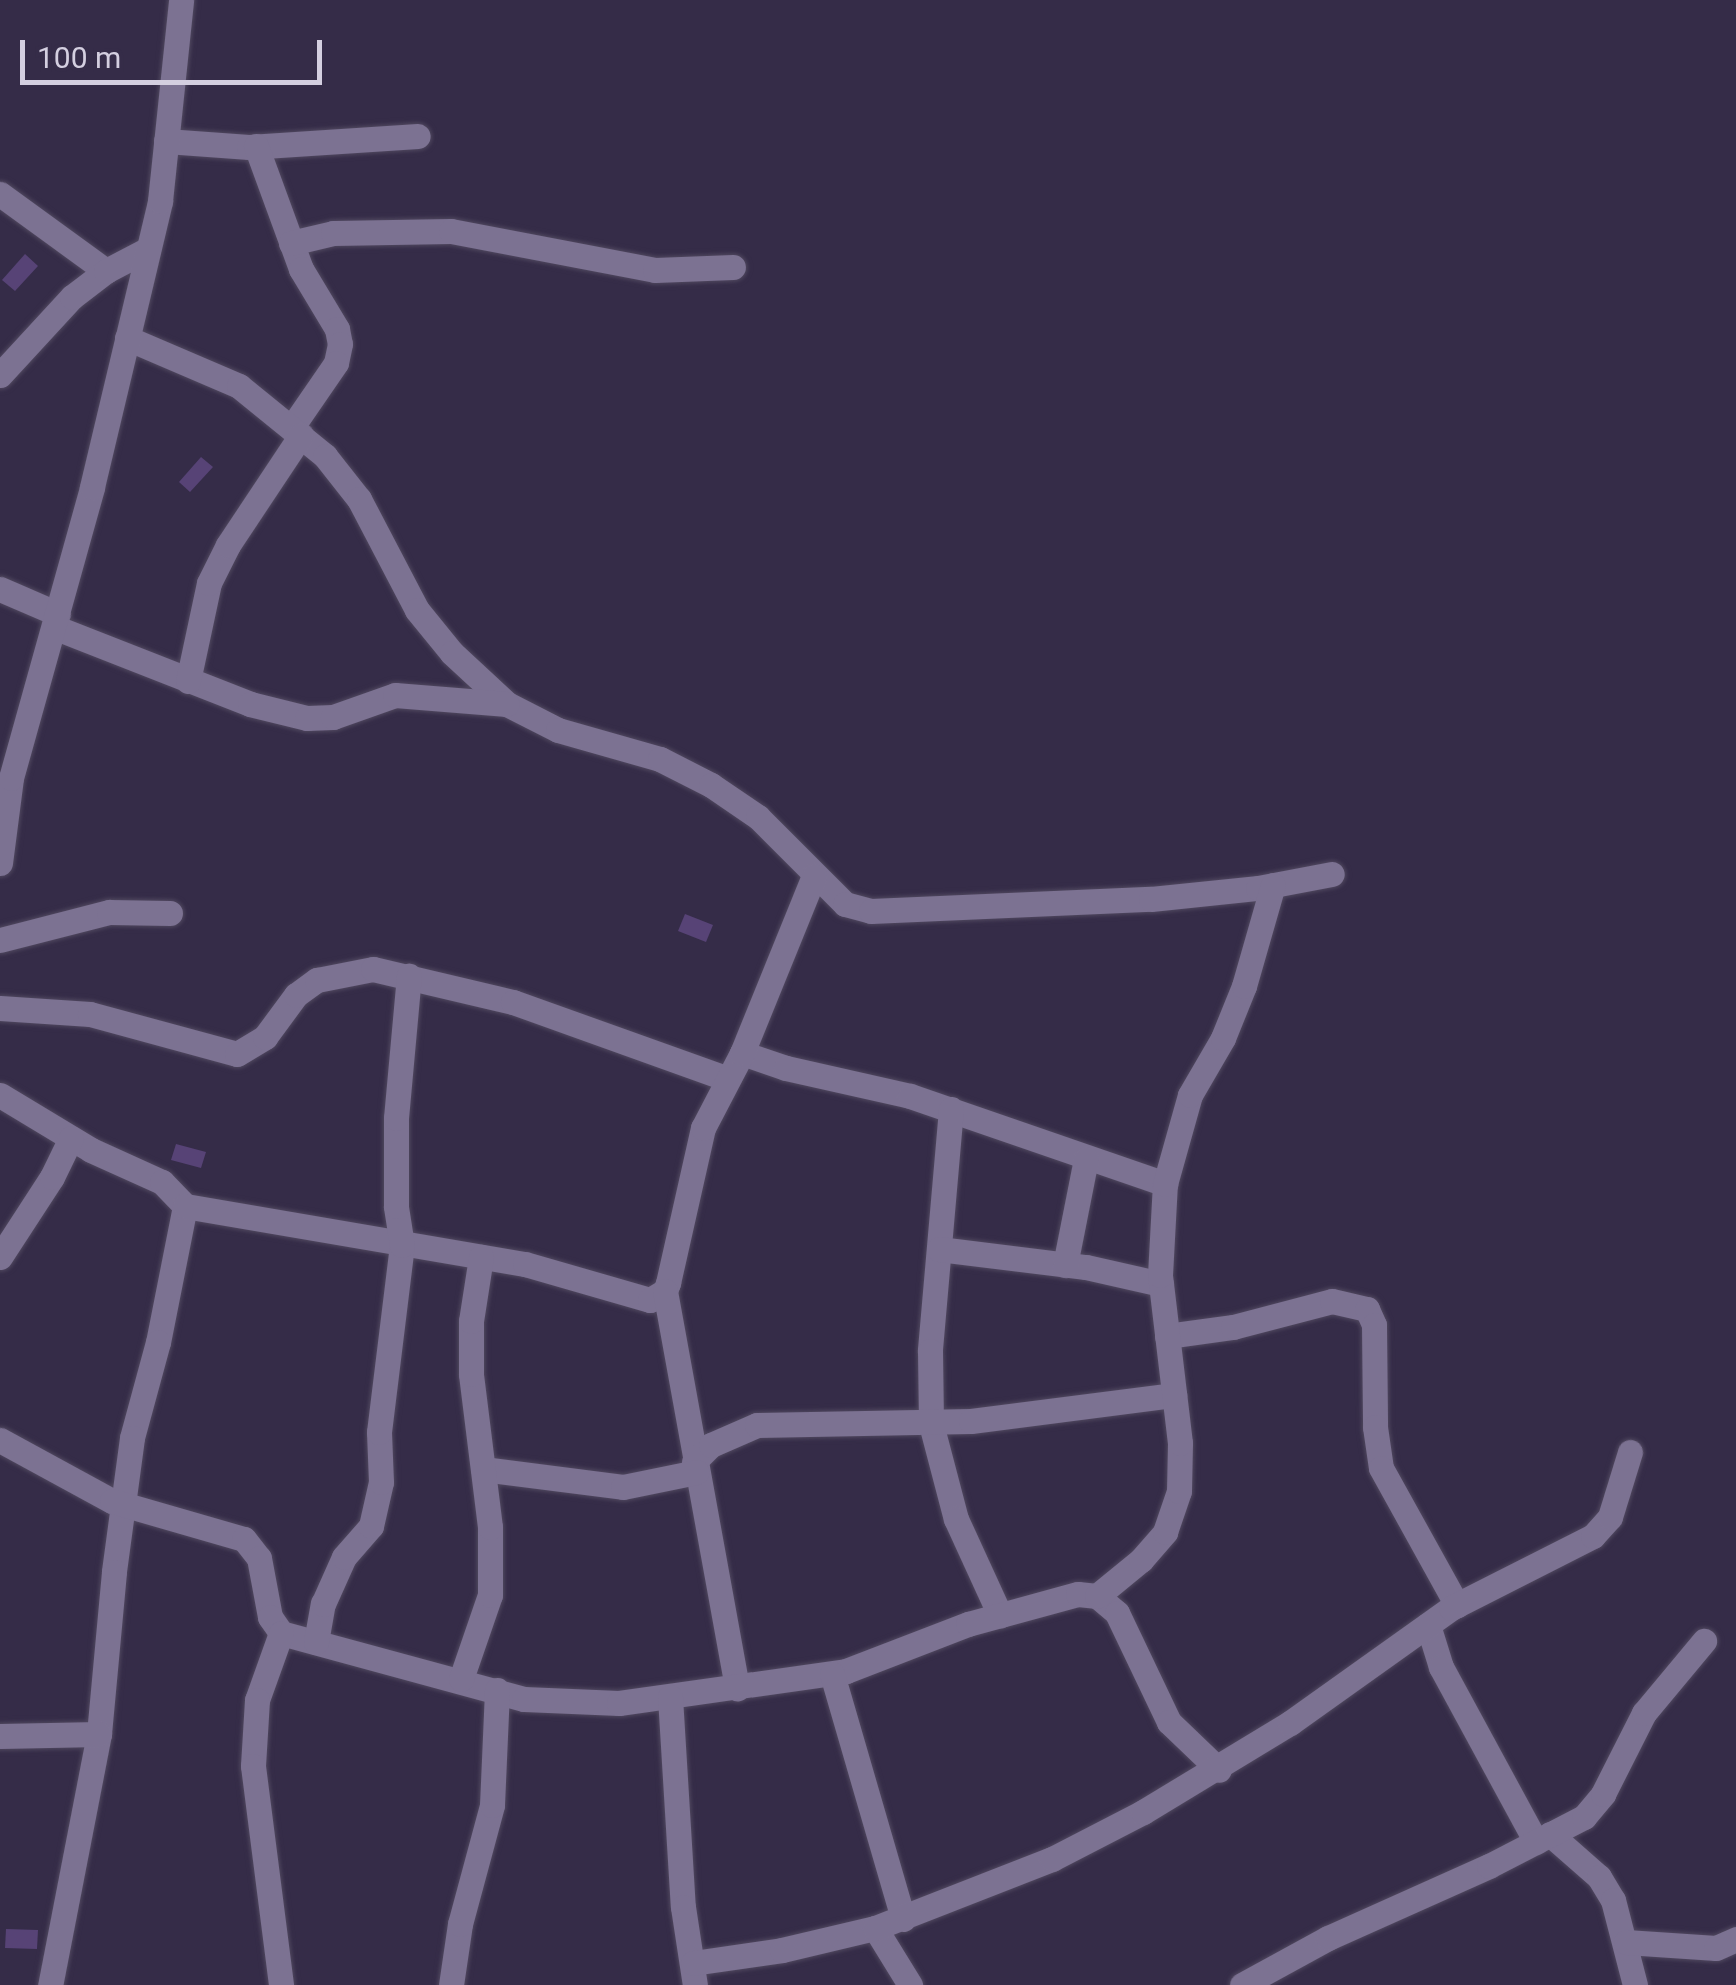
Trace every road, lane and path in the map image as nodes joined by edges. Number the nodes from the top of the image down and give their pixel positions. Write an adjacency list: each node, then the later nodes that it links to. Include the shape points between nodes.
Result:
1 (180, 0): 3 (street)
2 (418, 136): 4 (street)
3 (166, 141): 4 (street); 7 (street)
4 (256, 146): 6 (street)
5 (0, 194): 9 (street)
6 (291, 243): 8 (street, via 333,233 450,231 655,270); 12 (street, via 340,344)
7 (148, 249): 9 (street); 10 (street)
8 (733, 267)
9 (106, 271): 11 (street, via 38,328)
10 (127, 338): 12 (street, via 239,386); 14 (street)
11 (0, 375)
12 (296, 431): 15 (street, via 209,583); 16 (street, via 359,498 417,610)
13 (0, 589): 14 (street)
14 (56, 620): 15 (street); 17 (street)
15 (188, 681): 16 (street, via 307,718 332,717 395,695)
16 (507, 704): 20 (street, via 558,730 660,758 711,785 758,817)
17 (5, 785): 18 (street)
18 (0, 863)
19 (1332, 874): 21 (street)
20 (814, 876): 21 (street, via 845,904 871,910 1151,899); 26 (street)
21 (1274, 885): 32 (street, via 1244,986 1190,1095)
22 (170, 913): 23 (street, via 109,912)
23 (0, 940)
24 (409, 976): 25 (street, via 373,970 317,980 296,994 265,1037 237,1054 90,1014); 27 (street, via 596,1029); 34 (street, via 396,1118)
25 (0, 1008)
26 (742, 1053): 27 (street); 29 (street)
27 (728, 1080): 40 (street, via 703,1128)
28 (0, 1095): 30 (street)
29 (951, 1110): 31 (street); 35 (street)
30 (71, 1138): 33 (street, via 162,1182); 36 (street)
31 (1086, 1158): 32 (street); 38 (street)
32 (1165, 1184): 39 (street)
33 (185, 1206): 34 (street); 48 (street)
34 (402, 1245): 37 (street); 55 (street, via 379,1432 382,1482 370,1526 344,1557 324,1604)
35 (939, 1249): 38 (street); 43 (street)
36 (0, 1258)
37 (481, 1258): 40 (street, via 525,1264 628,1297 650,1300); 47 (street, via 471,1374)
38 (1065, 1265): 39 (street)
39 (1161, 1284): 41 (street)
40 (665, 1291): 46 (street)
41 (1167, 1336): 42 (street); 50 (street, via 1332,1301 1367,1309 1375,1338 1374,1427 1381,1468)
42 (1174, 1395): 43 (street); 49 (street, via 1179,1491 1165,1532)
43 (931, 1424): 46 (street, via 757,1426 711,1446); 51 (street, via 956,1520)
44 (0, 1440): 48 (street)
45 (1630, 1452): 50 (street, via 1610,1517 1593,1536)
46 (695, 1467): 47 (street, via 623,1486); 58 (street)
47 (484, 1469): 57 (street, via 490,1595)
48 (122, 1504): 53 (street, via 244,1540 259,1558 270,1617); 61 (street)
49 (1097, 1596): 51 (street, via 1078,1594); 63 (street, via 1117,1613 1168,1722)
50 (1457, 1604): 52 (street)
51 (1000, 1615): 56 (street)
52 (1428, 1624): 63 (street); 64 (street, via 1441,1667)
53 (281, 1632): 55 (street); 71 (street, via 257,1700 253,1766)
54 (1704, 1640): 64 (street, via 1644,1713 1584,1817)
55 (316, 1642): 57 (street)
56 (832, 1674): 58 (street); 65 (street)
57 (460, 1679): 59 (street)
58 (737, 1689): 60 (street)
59 (497, 1690): 60 (street, via 524,1699 619,1703); 72 (street, via 492,1805)
60 (670, 1697): 69 (street)
61 (100, 1734): 62 (street); 70 (street)
62 (0, 1736)
63 (1219, 1770): 65 (street, via 1052,1859)
64 (1543, 1838): 68 (street, via 1599,1877 1614,1900); 74 (street, via 1408,1898)
65 (903, 1918): 66 (street)
66 (876, 1928): 69 (street); 73 (street)
67 (1736, 1939): 68 (street, via 1716,1948)
68 (1626, 1942): 75 (street)
69 (694, 1974)
70 (50, 1985)
71 (282, 1985)
72 (450, 1985)
73 (910, 1985)
74 (1242, 1985)
75 (1634, 1985)

